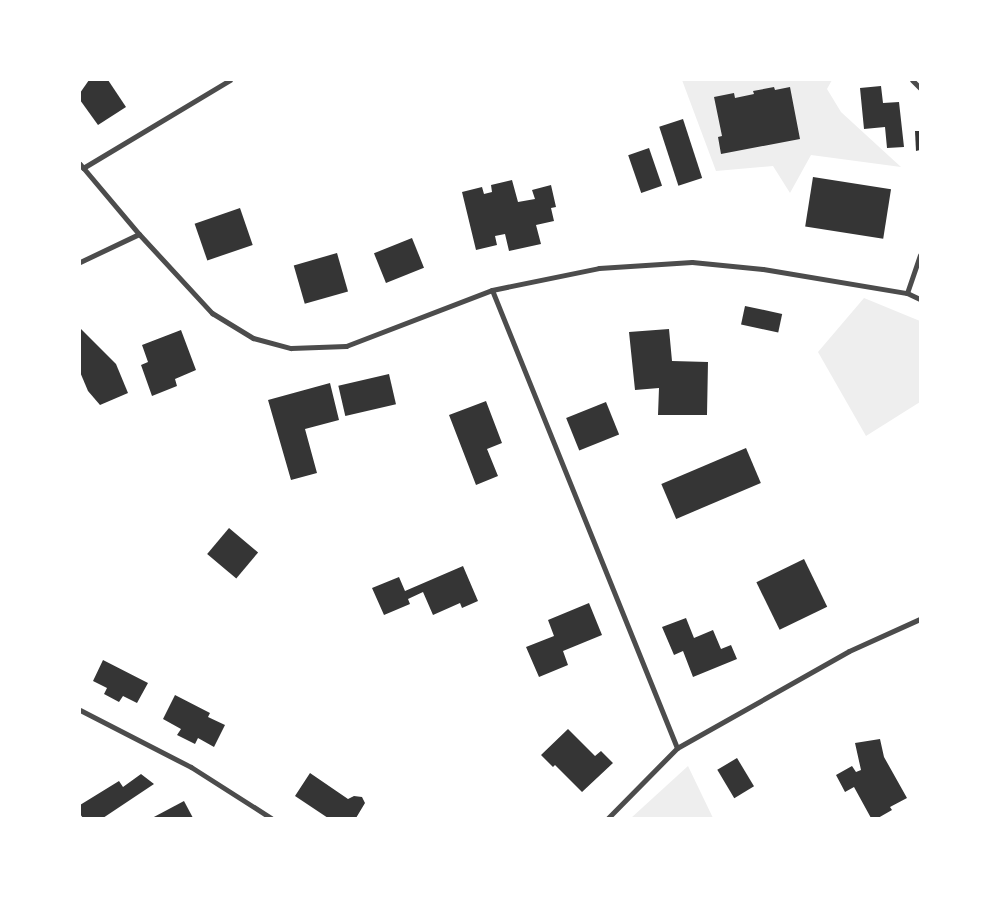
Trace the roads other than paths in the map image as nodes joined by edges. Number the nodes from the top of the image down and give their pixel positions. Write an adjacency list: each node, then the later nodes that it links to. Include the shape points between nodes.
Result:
1 (230, 80): 4 (street)
2 (912, 80): 3 (street)
3 (920, 88)
4 (82, 166): 5 (street)
5 (139, 234): 7 (street); 8 (street, via 212,313 253,338 291,348 346,346)
6 (920, 255): 9 (street)
7 (80, 262)
8 (492, 290): 9 (street, via 599,268 692,262 763,269); 13 (street)
9 (907, 293): 10 (street)
10 (920, 299)
11 (920, 619): 13 (street, via 841,655)
12 (80, 710): 14 (street, via 191,767)
13 (677, 748): 15 (street)
14 (271, 818)
15 (608, 818)

